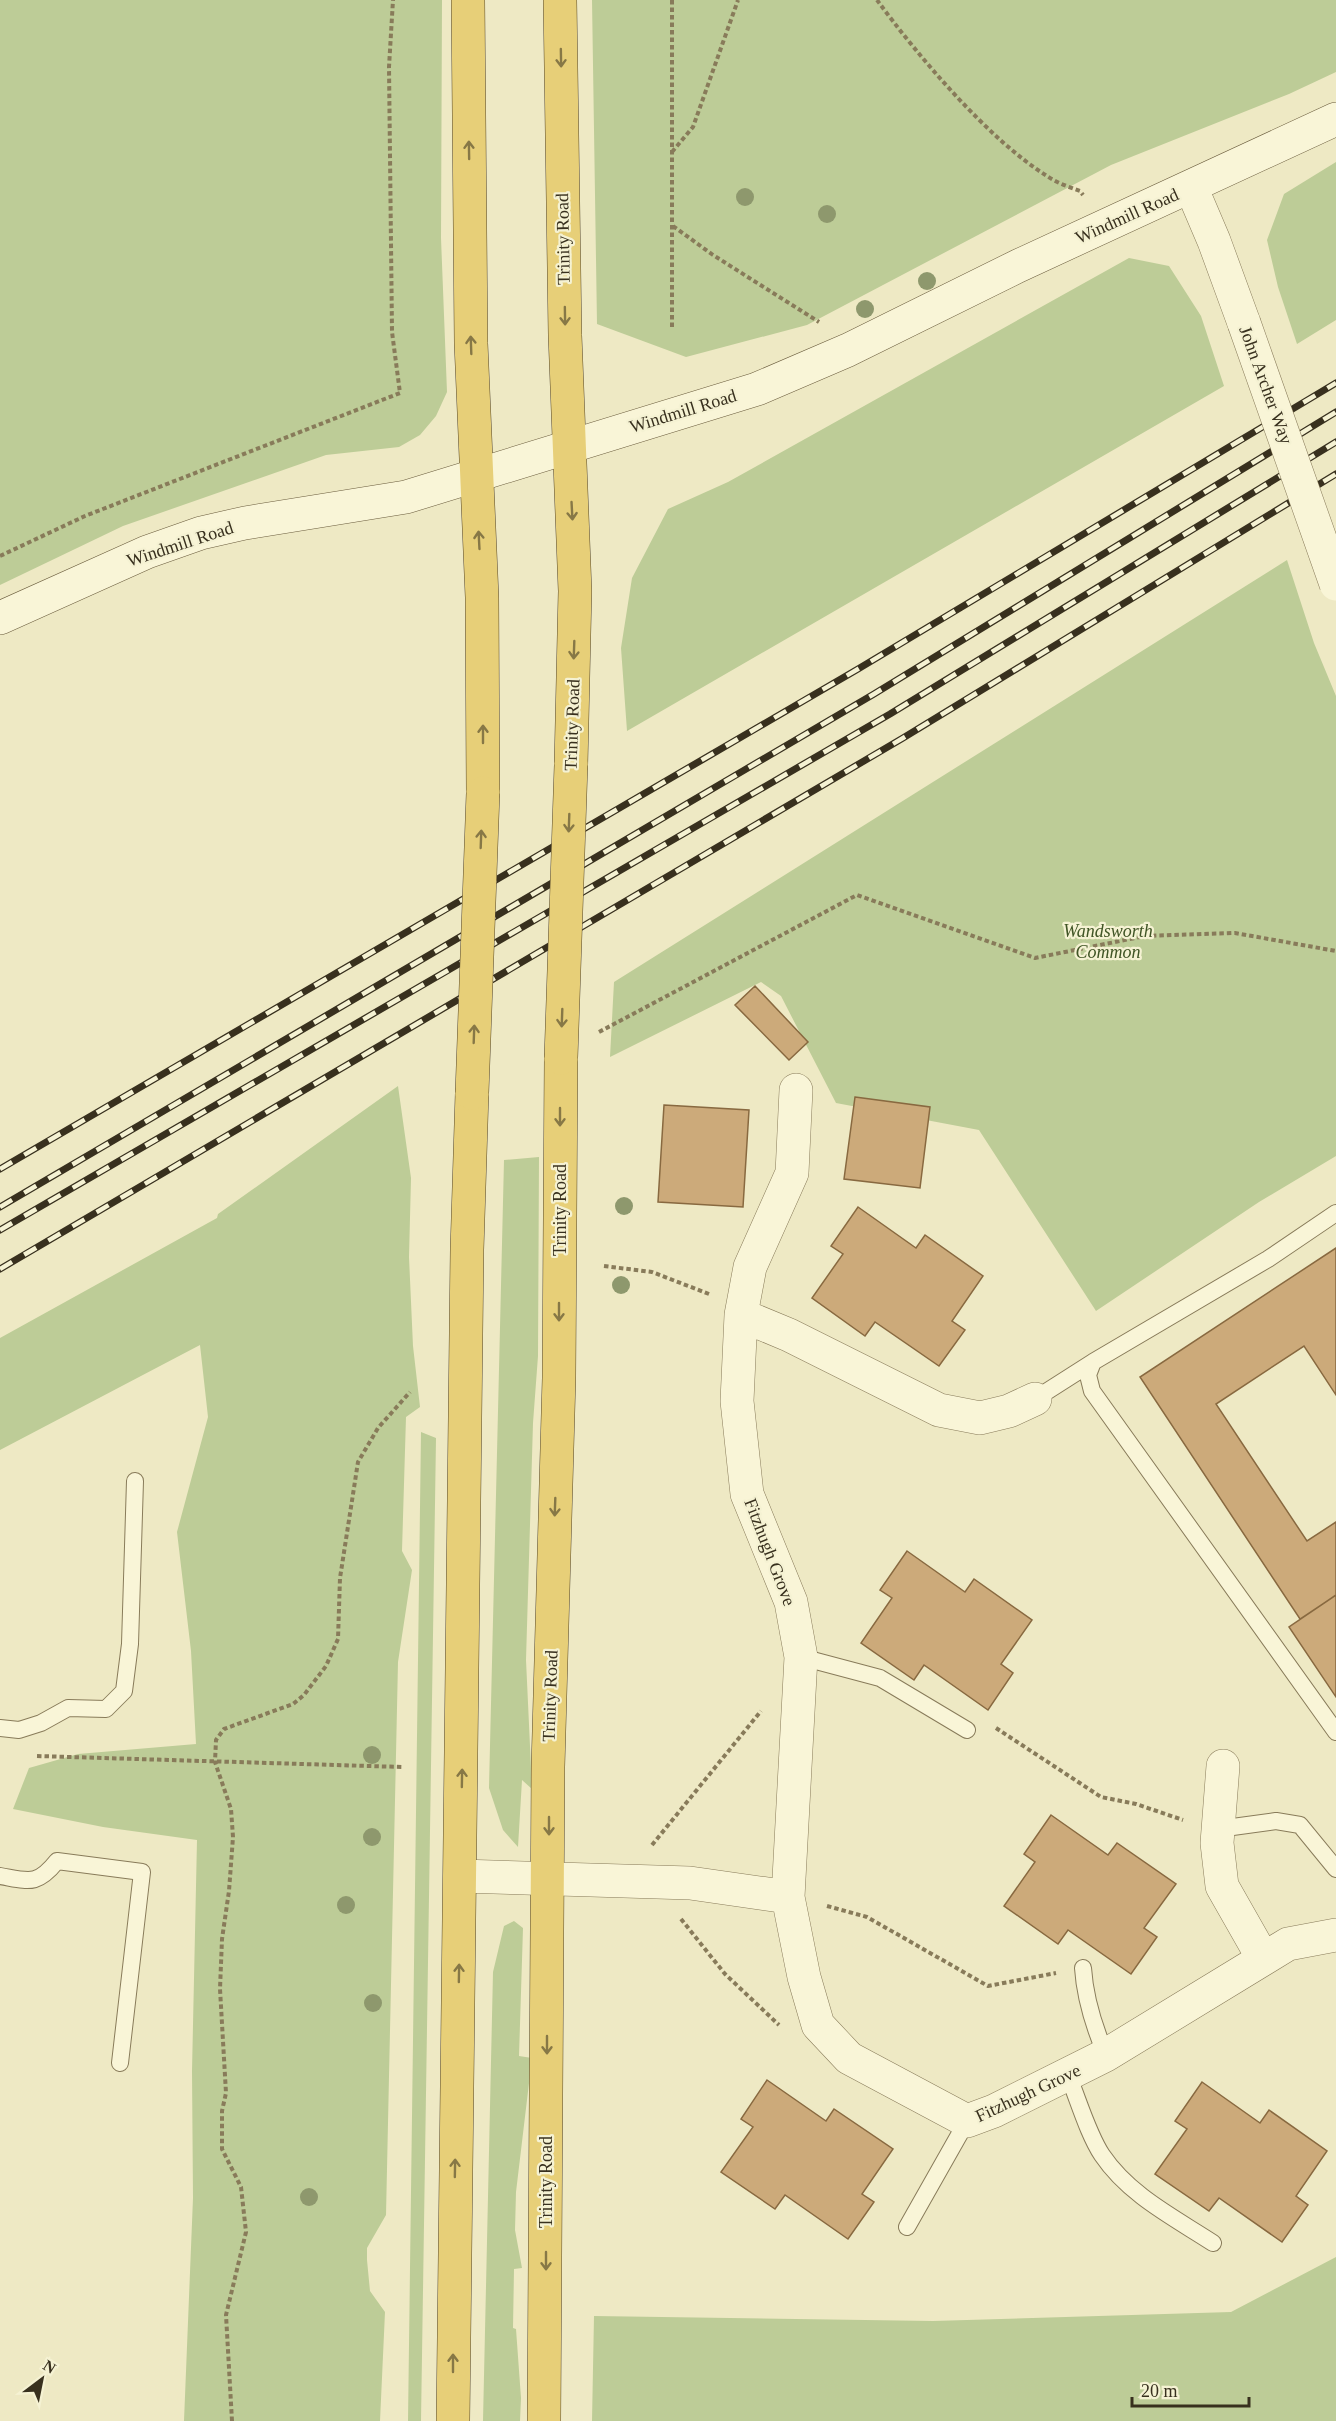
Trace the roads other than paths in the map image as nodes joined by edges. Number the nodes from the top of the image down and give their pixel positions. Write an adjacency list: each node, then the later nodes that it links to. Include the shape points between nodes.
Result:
1 (468, 0): 6 (highway, one-way to 1)
2 (560, 0): 5 (highway, Trinity Road, one-way to 5)
3 (1336, 118): 4 (street, Windmill Road)
4 (1191, 187): 5 (street, Windmill Road, via 848,350 757,389); 7 (street, John Archer Way, bridge, via 1244,323)
5 (569, 447): 6 (street, Windmill Road); 24 (highway, Trinity Road, one-way to 24, bridge, via 575,591 561,1058)
6 (476, 477): 8 (street, Windmill Road, via 406,497 201,533 147,552); 23 (highway, one-way to 6, bridge, via 472,1093 483,793 482,597)
7 (1336, 584)
8 (0, 618)
9 (796, 1090): 11 (street, Fitzhugh Grove, via 792,1173 750,1267)
10 (1336, 1213): 12 (lane, via 1268,1259)
11 (742, 1312): 13 (street, via 939,1410 980,1418); 15 (street, Fitzhugh Grove, via 737,1401 747,1494 791,1602)
12 (1093, 1362): 13 (lane); 18 (lane, via 1088,1375 1092,1391)
13 (1035, 1399)
14 (135, 1481): 16 (lane, via 130,1644 124,1691 106,1709 68,1708 19,1730)
15 (801, 1657): 17 (lane, via 880,1677); 25 (street, Fitzhugh Grove)
16 (0, 1728)
17 (967, 1730)
18 (1336, 1732)
19 (1222, 1766): 20 (street)
20 (1218, 1826): 21 (lane, via 1276,1821 1300,1825); 27 (street, via 1222,1886)
21 (1336, 1869)
22 (0, 1876): 30 (lane, via 32,1881 45,1876 57,1861 142,1872)
23 (460, 1876): 24 (street); 35 (highway, one-way to 23)
24 (549, 1878): 25 (street, via 742,1888); 36 (highway, Trinity Road, one-way to 36)
25 (788, 1897): 32 (street, Fitzhugh Grove, via 818,2025 849,2058)
26 (1336, 1935): 27 (street, Fitzhugh Grove, via 1288,1944)
27 (1263, 1958): 29 (street, Fitzhugh Grove)
28 (1083, 1968): 29 (lane, via 1093,2024)
29 (1106, 2055): 31 (street, Fitzhugh Grove)
30 (120, 2063)
31 (1068, 2075): 32 (street, Fitzhugh Grove); 34 (lane, via 1101,2154 1123,2180 1141,2197)
32 (967, 2121): 33 (lane)
33 (907, 2228)
34 (1213, 2243)
35 (453, 2421)
36 (544, 2421)

